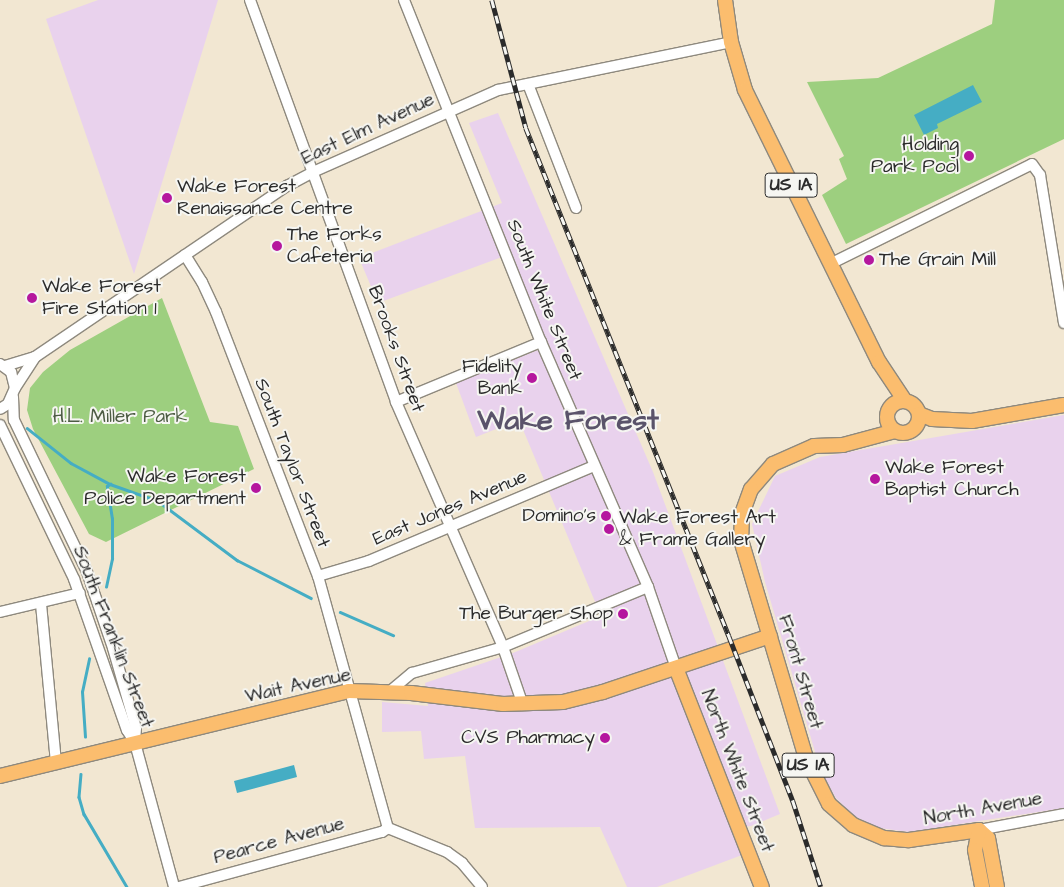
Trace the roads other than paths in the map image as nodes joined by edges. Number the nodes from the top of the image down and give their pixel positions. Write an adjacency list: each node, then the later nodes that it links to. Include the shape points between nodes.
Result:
1 (250, 0): 7 (street, Brooks Street)
2 (404, 0): 6 (street, South White Street)
3 (725, 0): 4 (main road, US 1A)
4 (731, 42): 5 (street, East Elm Avenue); 10 (main road, US 1A, via 745,90)
5 (528, 84): 6 (street, East Elm Avenue, via 498,90); 8 (street)
6 (448, 111): 7 (street, East Elm Avenue); 12 (street, South White Street)
7 (313, 172): 9 (street, East Elm Avenue); 18 (street, Brooks Street)
8 (576, 208)
9 (185, 255): 13 (street, East Elm Avenue); 28 (street, South Taylor Street, via 216,312)
10 (830, 264): 11 (street, via 1032,164 1040,175); 14 (main road, US 1A)
11 (1064, 323)
12 (541, 342): 18 (street); 26 (street, South White Street)
13 (35, 358): 15 (street, East Elm Avenue); 16 (street, East Elm Avenue)
14 (879, 362): 17 (main road, US 1A); 22 (main road, US 1A)
15 (2, 365): 16 (street, via 15,380)
16 (14, 393): 20 (street, East Elm Avenue); 39 (street, South Franklin Street, via 14,420 94,591 136,728)
17 (905, 401): 21 (main road, US 1A, via 913,404); 22 (main road, US 1A)
18 (396, 402): 27 (street, Brooks Street)
19 (1064, 405): 23 (main road)
20 (0, 409)
21 (919, 414): 23 (main road, via 932,419); 25 (main road)
22 (891, 419): 25 (main road, US 1A, via 906,434); 33 (main road, Front Street / US 1A, via 836,443 787,455 773,464 751,489 742,514 741,540)
23 (972, 421): 25 (main road, via 946,428)
24 (0, 425): 30 (street, South Franklin Street)
25 (915, 429)
26 (594, 466): 27 (street, East Jones Avenue); 29 (street, South White Street)
27 (450, 526): 28 (street, East Jones Avenue, via 368,561); 34 (street, Brooks Street)
28 (318, 576): 36 (street, South Taylor Street)
29 (648, 588): 34 (street); 35 (street, South White Street)
30 (80, 594): 31 (street); 39 (street, South Franklin Street, via 127,730)
31 (41, 604): 32 (street); 40 (street)
32 (0, 612)
33 (770, 636): 35 (main road, Wait Avenue); 45 (main road, Front Street / US 1A, via 806,758 822,795 853,825 884,838)
34 (503, 648): 37 (street, via 412,673); 38 (street, Brooks Street)
35 (676, 668): 38 (main road, Wait Avenue, via 584,698); 49 (main road, North White Street)
36 (349, 690): 37 (main road, Wait Avenue); 39 (main road, Wait Avenue); 43 (street, South Taylor Street)
37 (389, 692): 38 (main road, Wait Avenue)
38 (524, 705)
39 (135, 743): 40 (main road, Wait Avenue); 46 (street)
40 (56, 762): 41 (main road, Wait Avenue)
41 (0, 776)
42 (1064, 814): 44 (street, North Avenue)
43 (388, 828): 47 (street, Pearce Avenue); 48 (street, via 446,852 462,863)
44 (979, 830): 45 (main road, North Avenue / US 1A); 50 (main road, via 975,850); 51 (main road, via 988,838)
45 (909, 840)
46 (174, 887)
47 (179, 887)
48 (482, 887)
49 (762, 887)
50 (982, 887)
51 (997, 887)

